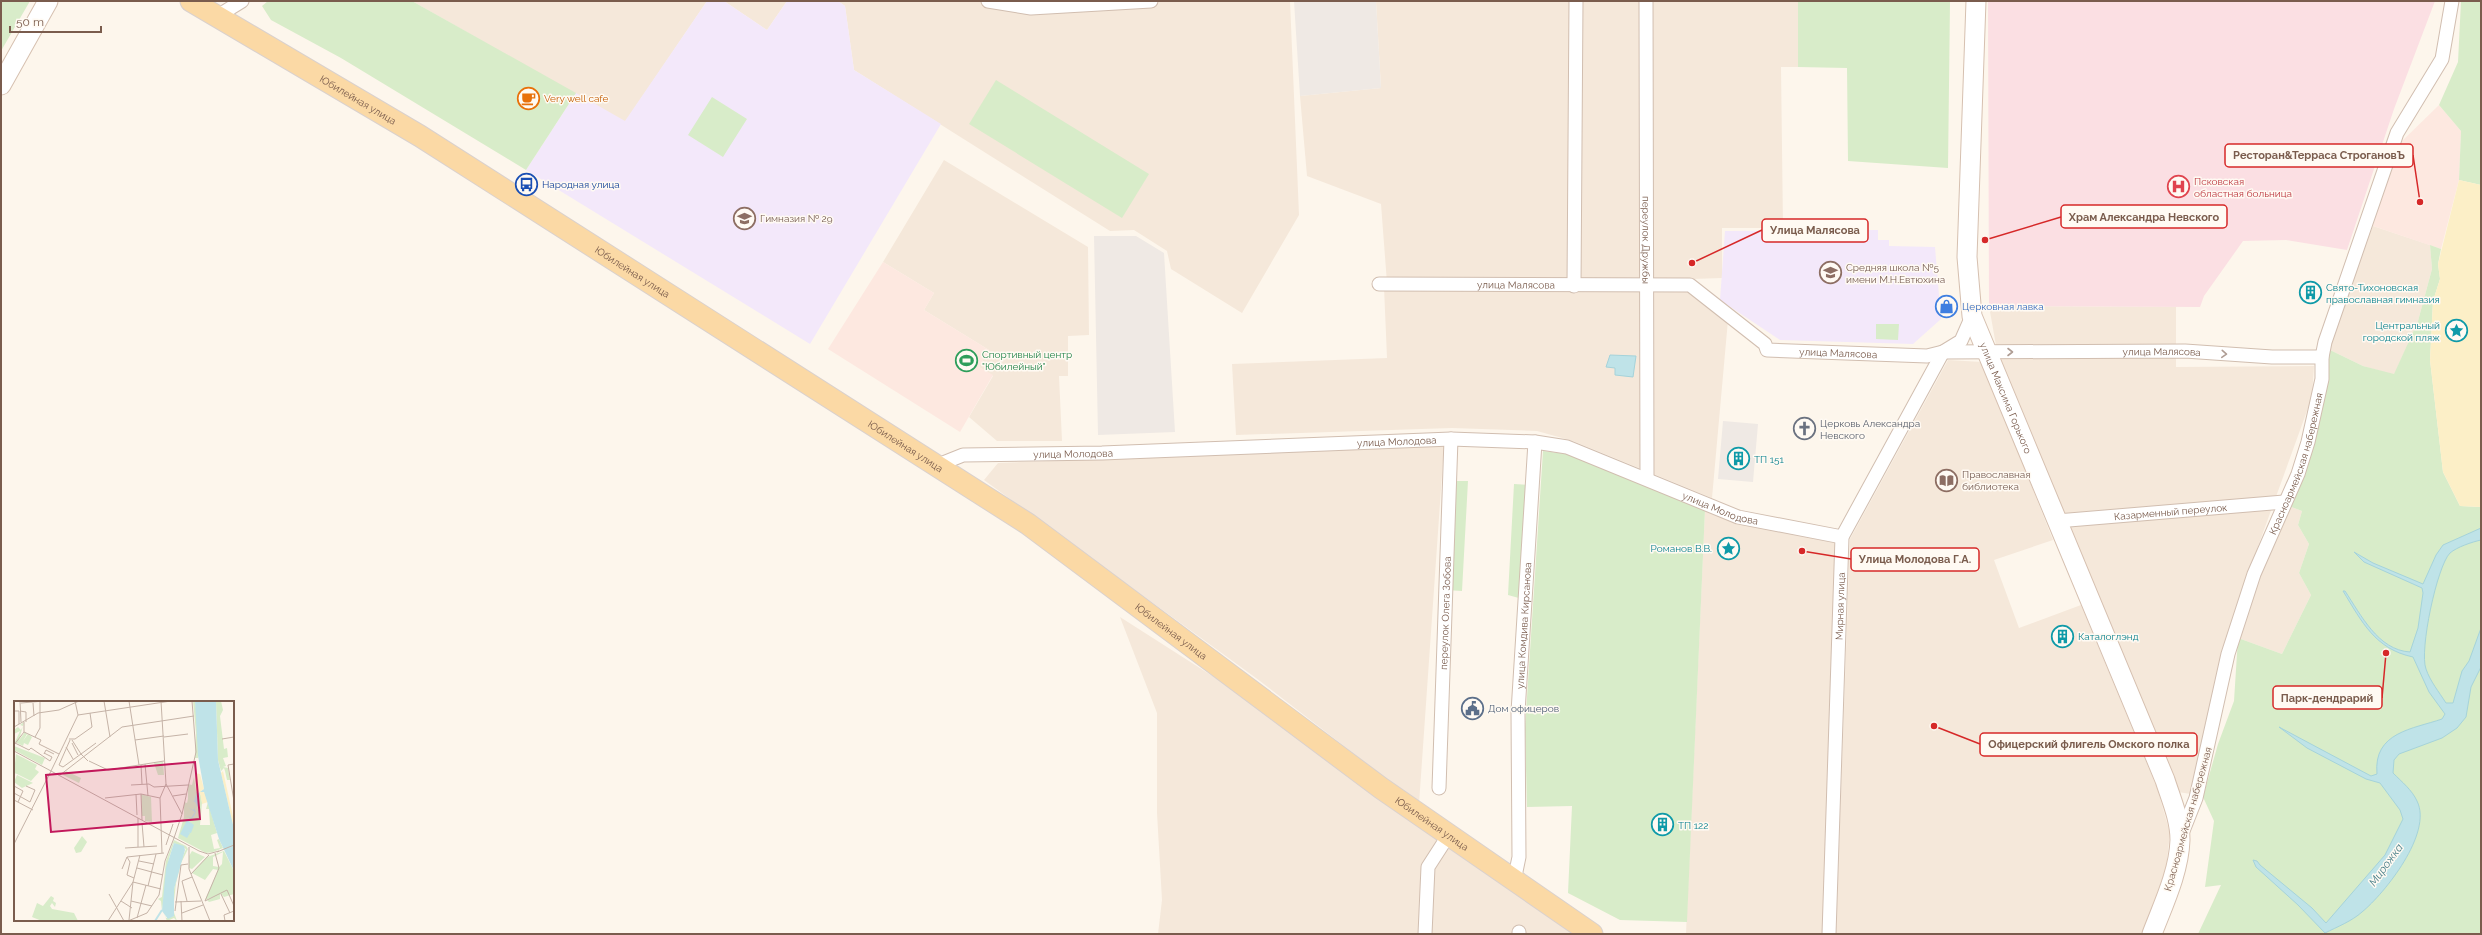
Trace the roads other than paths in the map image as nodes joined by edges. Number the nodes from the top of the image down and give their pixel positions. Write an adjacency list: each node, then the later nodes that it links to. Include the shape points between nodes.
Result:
1 (48, 1): 11 (main road)
2 (191, 1): 10 (main road, Юбилейная улица)
3 (242, 1): 10 (street)
4 (988, 1): 5 (street, via 1030,8)
5 (1151, 1)
6 (1576, 1): 13 (street, via 1573,80)
7 (1646, 1): 14 (street, переулок Дружбы)
8 (1976, 1): 15 (main road, улица Максима Горького, via 1967,257)
9 (2452, 1): 18 (street, Красноармейская набережная, via 2442,59 2397,133 2348,272)
10 (216, 17): 21 (main road, Юбилейная улица, via 426,141)
11 (1, 85)
12 (1379, 284): 13 (street, улица Малясова)
13 (1574, 286): 14 (street, улица Малясова)
14 (1648, 286): 16 (street, улица Малясова, via 1690,285 1765,344 1767,350 1927,356); 22 (street, переулок Дружбы)
15 (1972, 316): 16 (street, Мирная улица, via 1961,341); 17 (main road, улица Максима Горького)
16 (1943, 352): 17 (street, улица Малясова); 25 (street, Мирная улица)
17 (1986, 352): 18 (street, улица Малясова, one-way to 18, via 2185,351 2272,357); 24 (main road, улица Максима Горького)
18 (2322, 357): 23 (street, Красноармейская набережная, via 2322,379 2308,442 2298,474)
19 (1451, 439): 20 (street, улица Молодова); 21 (street, улица Молодова, via 1102,453 963,455); 26 (street, переулок Олега Зобова)
20 (1535, 442): 22 (street, улица Молодова, via 1567,447); 29 (street, улица Комдива Кирсанова, via 1518,712 1519,857)
21 (938, 465): 27 (main road, Юбилейная улица, via 1028,524)
22 (1647, 480): 25 (street, улица Молодова, via 1738,517)
23 (2284, 502): 24 (street, Казарменный переулок); 28 (street, Красноармейская набережная, via 2254,574 2228,654 2196,798)
24 (2057, 521): 28 (main road, улица Максима Горького, via 2165,780)
25 (1842, 537): 32 (street, Мирная улица)
26 (1439, 788)
27 (1448, 836): 29 (main road, Юбилейная улица); 30 (street, via 1428,867)
28 (2180, 840): 33 (main road, Красноармейская набережная, via 2174,871)
29 (1514, 881): 31 (main road, Юбилейная улица)
30 (1425, 934)
31 (1592, 934)
32 (1829, 934)
33 (2152, 934)

